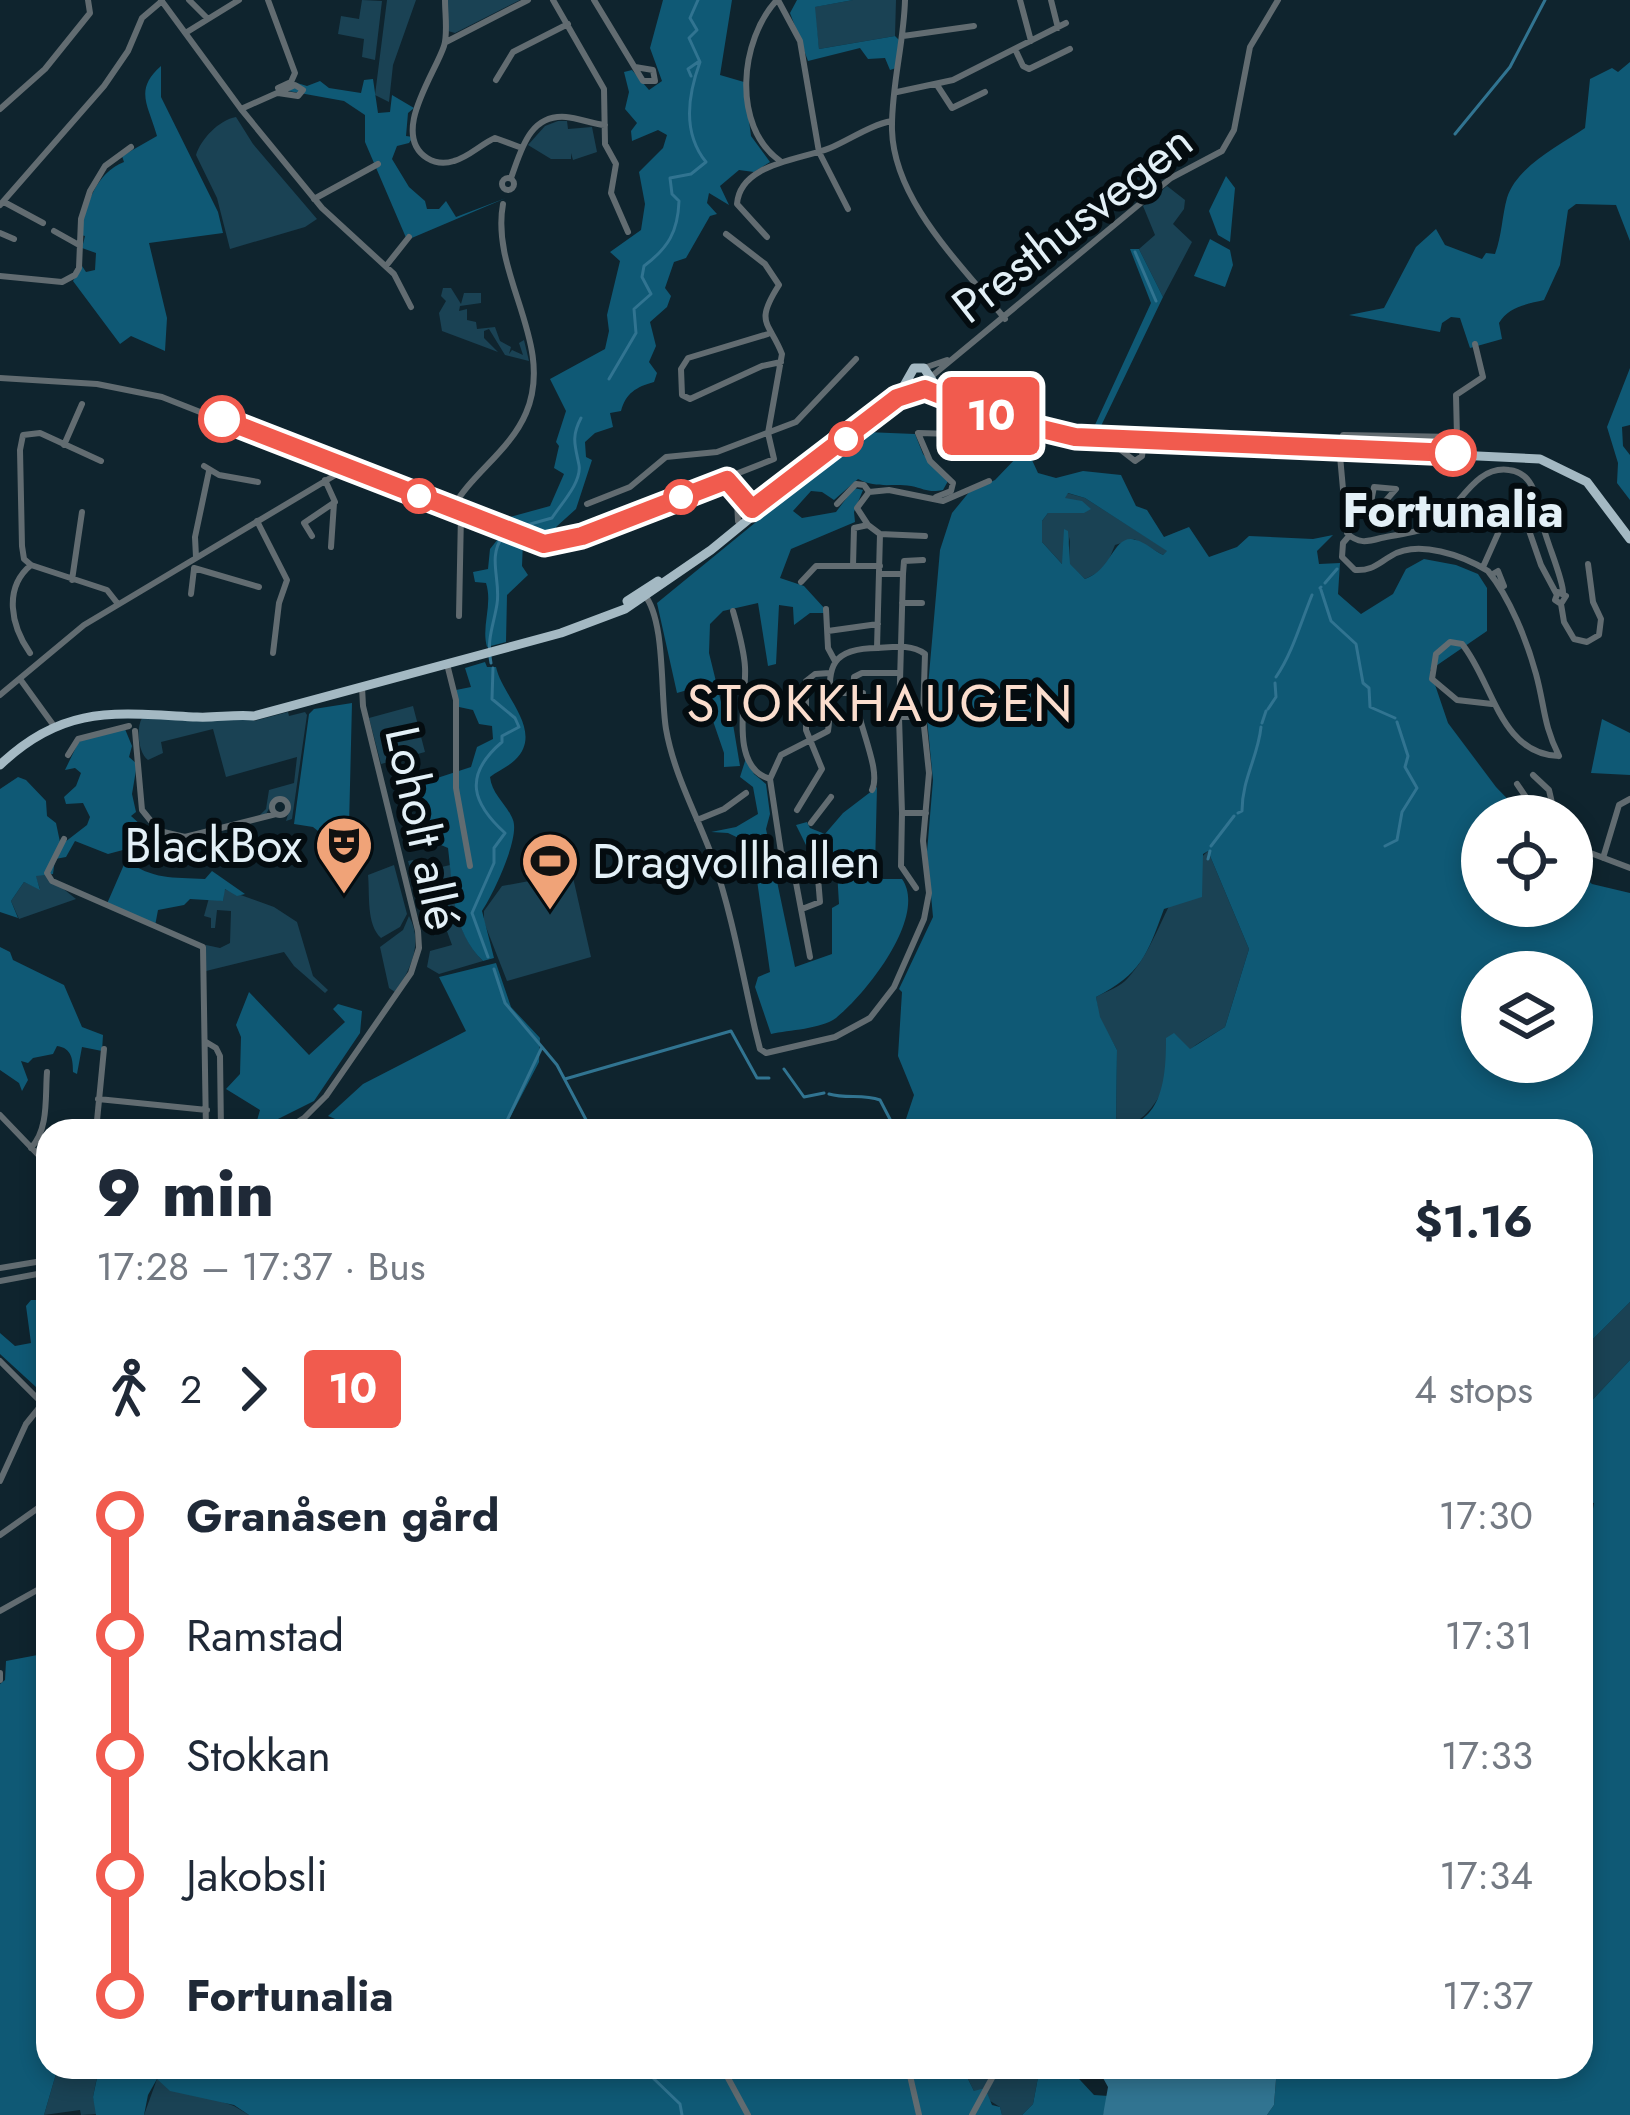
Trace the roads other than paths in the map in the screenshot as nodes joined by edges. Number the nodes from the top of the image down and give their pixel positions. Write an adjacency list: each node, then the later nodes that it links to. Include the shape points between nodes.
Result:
1 (162, 0): 18 (street); 40 (street, via 142,18 104,86)
2 (189, 0): 15 (street)
3 (238, 0): 15 (street)
4 (268, 0): 29 (street, via 295,73)
5 (445, 0): 21 (street)
6 (528, 0): 21 (street)
7 (553, 0): 16 (street)
8 (594, 0): 24 (street)
9 (777, 0): 35 (street, via 800,40); 36 (street, via 754,32 748,86 757,134)
10 (905, 0): 19 (street)
11 (1020, 0): 20 (street)
12 (1051, 0): 20 (street, via 1062,26)
13 (1278, 0): 55 (street, Presthusvegen, via 1250,47 1222,152 1171,178)
14 (92, 1): 30 (street, via 66,46)
15 (207, 17): 18 (street)
16 (568, 24): 25 (street, via 513,52); 32 (street, via 601,81)
17 (974, 26): 19 (street)
18 (187, 32): 29 (street)
19 (904, 37): 27 (street)
20 (1031, 41): 22 (street)
21 (446, 42): 34 (street, via 416,109 420,153 450,163 495,138)
22 (1016, 49): 23 (street, via 1029,69); 26 (street)
23 (1070, 49)
24 (635, 67)
25 (496, 80)
26 (937, 85): 27 (street); 28 (street, via 952,109)
27 (896, 92): 31 (street)
28 (985, 92)
29 (241, 109): 39 (street)
30 (0, 110)
31 (892, 121): 35 (street); 55 (street, via 914,197)
32 (605, 125): 34 (street, via 550,118); 45 (street, via 616,166 611,193)
33 (131, 148): 51 (street, via 105,166 90,191)
34 (522, 148): 38 (street)
35 (818, 152): 36 (street); 42 (street)
36 (780, 161): 49 (street, via 736,199)
37 (378, 164): 39 (street)
38 (511, 178)
39 (314, 199): 52 (street)
40 (2, 204): 43 (street)
41 (502, 204): 82 (street, via 502,243 532,352 533,386 518,429)
42 (848, 209)
43 (43, 223)
44 (54, 231): 51 (street)
45 (628, 232)
46 (0, 233): 50 (street)
47 (726, 234): 56 (street, via 779,285 769,301)
48 (409, 237): 52 (street)
49 (767, 237)
50 (14, 239)
51 (79, 245): 53 (street, via 80,268 69,280)
52 (386, 266): 54 (street)
53 (0, 276)
54 (411, 307)
55 (1005, 319): 61 (street, Presthusvegen)
56 (768, 334): 59 (street); 59 (street, via 688,358 681,370 685,400)
57 (1475, 344): 68 (street, via 1483,377 1456,395 1457,436 1343,434)
58 (856, 359): 63 (street, via 802,417)
59 (782, 362): 63 (street)
60 (0, 378): 70 (street, via 150,394)
61 (923, 381): 65 (main road, via 1036,430); 85 (main road)
62 (82, 404): 66 (street)
63 (768, 433): 74 (street, via 774,460); 79 (street, via 711,454 666,457 630,487)
64 (1031, 436): 77 (street, via 918,433 953,483)
65 (1144, 442): 67 (street, via 1135,461); 68 (main road)
66 (64, 445): 69 (street); 100 (street, via 32,432 21,440 22,546)
67 (1117, 447)
68 (1340, 450): 83 (street); 96 (main road, via 1548,461 1593,488)
69 (101, 461)
70 (347, 468): 71 (street); 82 (street)
71 (326, 480): 78 (street); 89 (street)
72 (989, 481): 77 (street)
73 (258, 482): 99 (street, via 206,469)
74 (728, 482): 76 (street); 85 (street); 86 (street, via 560,543)
75 (869, 492): 77 (street); 80 (street, via 856,484); 91 (street, via 857,508)
76 (736, 496): 85 (street); 90 (street)
77 (936, 497)
78 (334, 503): 93 (street, via 304,523); 97 (street)
79 (586, 504)
80 (837, 504)
81 (1370, 507): 81 (street, via 1383,505 1396,489 1374,487); 83 (street)
82 (452, 509): 86 (street)
83 (1345, 510): 95 (street)
84 (82, 512): 107 (street)
85 (752, 512): 90 (main road); 113 (main road)
86 (461, 513): 119 (street)
87 (1524, 516): 111 (street)
88 (1504, 520): 103 (street)
89 (257, 521): 99 (street); 127 (street, via 287,580)
90 (738, 521): 113 (main road)
91 (868, 525): 92 (street); 102 (street, via 854,528)
92 (880, 534): 94 (street); 104 (street)
93 (312, 536)
94 (925, 536)
95 (1348, 536): 103 (street, via 1342,557 1354,570 1420,548); 111 (street, via 1366,542 1428,527 1484,476 1514,470 1533,487 1564,584)
96 (1630, 538)
97 (331, 547)
98 (922, 560): 105 (street, via 904,560)
99 (193, 562): 110 (street); 112 (street); 116 (street)
100 (31, 565): 107 (street); 126 (street, via 12,603)
101 (1588, 565): 111 (street, via 1598,638 1574,639)
102 (853, 566): 104 (street); 108 (street, via 816,566)
103 (1483, 567): 106 (street)
104 (880, 570): 105 (street); 120 (street)
105 (903, 574): 114 (street)
106 (1491, 575): 109 (street, via 1498,571); 138 (street, via 1537,676 1544,725 1559,756 1522,742)
107 (71, 580): 116 (street, via 107,590)
108 (801, 581)
109 (1504, 586)
110 (260, 587)
111 (1560, 593)
112 (191, 594)
113 (643, 596): 129 (main road, via 603,618); 162 (street, via 674,764)
114 (902, 603): 115 (street); 121 (street)
115 (922, 603)
116 (118, 604): 132 (street)
117 (826, 609): 123 (street)
118 (734, 611): 148 (street, via 745,665 743,740 757,772)
119 (459, 616)
120 (878, 623): 123 (street); 124 (street)
121 (902, 626): 122 (street); 125 (street)
122 (915, 627)
123 (828, 631): 128 (street)
124 (877, 647): 125 (street); 128 (street, via 851,648)
125 (900, 647): 131 (street); 141 (street, via 926,657)
126 (30, 653)
127 (273, 653)
128 (835, 661): 130 (street)
129 (447, 664): 133 (main road); 167 (street)
130 (830, 673): 134 (street); 144 (street, via 806,681)
131 (900, 673): 136 (street, via 858,674); 140 (street)
132 (17, 681): 137 (street); 142 (street)
133 (359, 688): 139 (main road, via 246,715); 183 (street, Loholt allé, via 418,958)
134 (830, 693): 136 (street); 144 (street, via 829,728)
135 (863, 693): 136 (street)
136 (853, 694): 150 (street, via 877,774)
137 (0, 695)
138 (1492, 704): 138 (street, via 1465,647 1452,641 1439,650 1431,675 1441,688 1460,701)
139 (132, 712): 142 (main road); 143 (street)
140 (899, 717): 141 (street); 159 (street)
141 (923, 717): 160 (street)
142 (51, 728): 146 (main road)
143 (132, 729): 145 (street, via 78,739); 161 (street, via 142,810 159,830 185,837)
144 (812, 740): 148 (street, via 777,758); 154 (street, via 822,770)
145 (68, 755)
146 (0, 765)
147 (1533, 775): 153 (street)
148 (770, 779): 171 (street, via 781,852)
149 (1517, 784): 152 (street)
150 (872, 790)
151 (746, 793): 162 (street)
152 (1525, 795)
153 (1550, 795)
154 (807, 796): 157 (street); 158 (street)
155 (831, 797): 157 (street)
156 (1630, 799): 166 (street, via 1619,805)
157 (822, 807): 163 (street)
158 (797, 810)
159 (902, 813): 160 (street); 170 (street, via 901,866)
160 (926, 813): 162 (street, via 929,898 887,997 844,1034 769,1053 759,1047 721,883)
161 (276, 814)
162 (697, 820)
163 (811, 823)
164 (64, 838): 173 (street, via 46,873 52,881 203,947)
165 (1593, 854): 166 (street)
166 (1603, 858): 168 (street)
167 (470, 866)
168 (1630, 868)
169 (818, 878): 171 (street, via 819,904)
170 (916, 888)
171 (801, 910): 172 (street)
172 (810, 957)
173 (206, 1042): 177 (street); 182 (street, via 220,1056)
174 (104, 1049): 176 (street)
175 (47, 1072): 179 (street)
176 (98, 1099): 177 (street); 180 (street)
177 (207, 1110): 181 (street)
178 (0, 1115): 185 (street)
179 (44, 1119)
180 (97, 1119)
181 (207, 1119)
182 (221, 1119)
183 (302, 1119)
184 (36, 1142): 185 (street)
185 (31, 1148): 186 (street)
186 (36, 1153)
187 (36, 1262): 188 (street)
188 (0, 1268)
189 (36, 1274): 190 (street)
190 (0, 1280)
191 (0, 1361): 192 (street)
192 (36, 1397)
193 (36, 1415): 194 (street)
194 (0, 1481)
195 (36, 1510): 196 (street)
196 (0, 1535)
197 (36, 1591): 198 (street)
198 (0, 1611)
199 (728, 2079): 202 (street)
200 (911, 2079): 203 (street)
201 (992, 2079): 204 (street)
202 (748, 2115)
203 (919, 2115)
204 (972, 2115)

